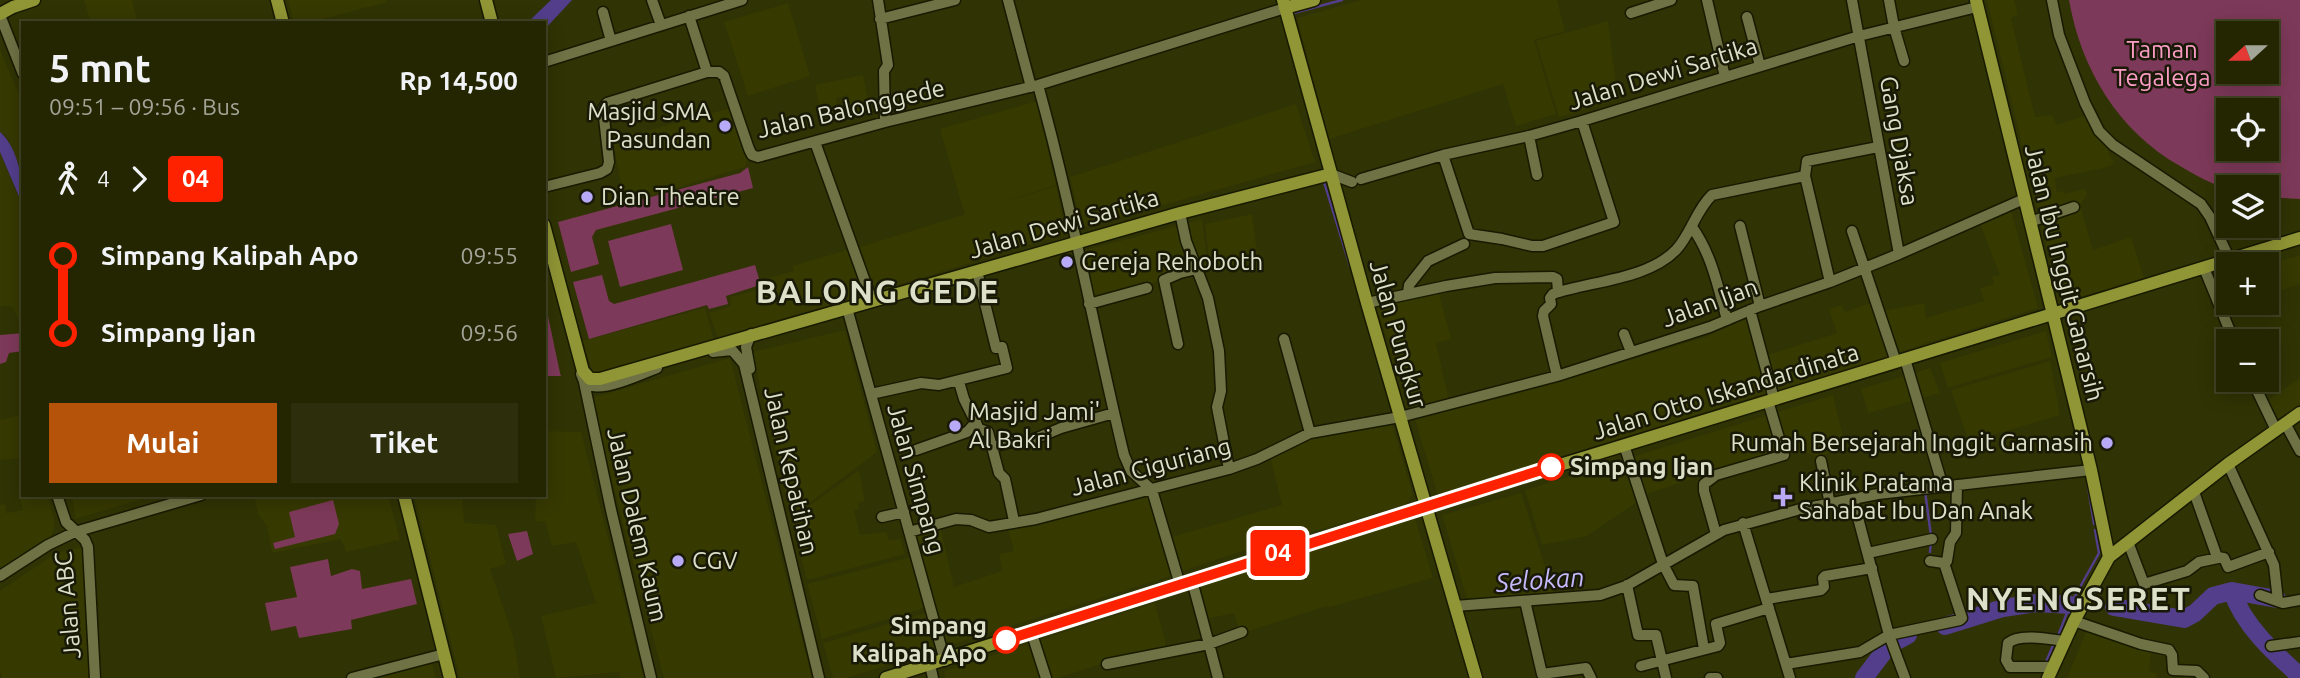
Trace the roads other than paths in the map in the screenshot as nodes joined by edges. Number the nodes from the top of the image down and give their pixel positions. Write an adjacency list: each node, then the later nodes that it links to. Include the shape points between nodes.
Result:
1 (34, 0): 20 (main road)
2 (277, 0): 24 (main road)
3 (486, 0): 25 (main road)
4 (652, 0): 26 (street)
5 (743, 0): 15 (street)
6 (878, 0): 23 (street)
7 (955, 0): 23 (street)
8 (1008, 0): 36 (street)
9 (1314, 0): 16 (main road)
10 (1671, 0): 19 (street)
11 (1707, 0): 35 (street)
12 (1852, 0): 28 (street, Gang Djaksa)
13 (1889, 0): 27 (street)
14 (2052, 0): 58 (street, via 2059,35 2099,131 2201,204)
15 (712, 4): 21 (street)
16 (1284, 4): 36 (street, Jalan Balonggede); 43 (main road, Jalan Pungkur)
17 (1977, 4): 27 (street, Jalan Dewi Sartika); 47 (main road, Jalan Ibu Inggit Ganarsih)
18 (603, 12): 29 (street)
19 (1631, 13)
20 (0, 15): 33 (street)
21 (689, 16): 26 (street); 34 (street)
22 (1747, 17): 32 (street)
23 (880, 19): 38 (street, via 887,65)
24 (282, 21)
25 (491, 21)
26 (661, 26): 29 (street)
27 (1894, 27): 28 (street, Jalan Dewi Sartika); 31 (street)
28 (1859, 36): 32 (street, Jalan Dewi Sartika); 41 (street, Gang Djaksa)
29 (611, 41): 30 (street)
30 (546, 61)
31 (1904, 61)
32 (1760, 66): 35 (street, Jalan Dewi Sartika)
33 (21, 69)
34 (708, 72): 40 (street, Jalan Balonggede, via 724,76 752,155); 46 (street, via 607,103 603,108 607,169)
35 (1726, 77): 37 (street, Jalan Dewi Sartika)
36 (1035, 86): 38 (street, Jalan Balonggede); 56 (street)
37 (1582, 121): 39 (street, Jalan Dewi Sartika); 42 (street, via 1614,222 1544,246 1469,234)
38 (886, 122): 40 (street, Jalan Balonggede)
39 (1529, 136): 42 (street, Jalan Dewi Sartika); 44 (street)
40 (815, 142): 70 (street)
41 (1878, 147): 45 (street, via 1807,161); 60 (street, Gang Djaksa)
42 (1443, 155): 43 (street, Jalan Dewi Sartika, via 1356,181)
43 (1331, 174): 49 (main road, Jalan Dewi Sartika); 71 (main road, Jalan Pungkur)
44 (1537, 175)
45 (1805, 176): 52 (street, via 1712,195); 66 (street)
46 (546, 186)
47 (2024, 199): 50 (main road, Jalan Ibu Inggit Ganarsih); 60 (street, Jalan Ijan)
48 (2074, 208): 50 (street)
49 (1180, 214): 56 (main road, Jalan Dewi Sartika); 64 (street)
50 (2030, 222): 75 (main road, Jalan Ibu Inggit Ganarsih)
51 (1740, 226): 74 (street)
52 (1692, 227): 68 (street, via 1659,264 1602,284); 76 (street, via 1712,264)
53 (1852, 231): 62 (street)
54 (546, 232): 86 (main road, Jalan Dalem Kaum)
55 (2300, 239): 59 (main road, Jalan Otto Iskandardinata)
56 (1078, 243): 65 (main road, Jalan Dewi Sartika); 72 (street)
57 (1464, 244): 69 (street, via 1428,261)
58 (2226, 252)
59 (2257, 252)
60 (1899, 254): 62 (street, Jalan Ijan)
61 (2216, 264): 63 (main road, Jalan Otto Iskandardinata)
62 (1864, 267): 66 (street, Jalan Ijan); 83 (street)
63 (2204, 268): 75 (main road, Jalan Otto Iskandardinata); 77 (street)
64 (1196, 270): 81 (street, via 1164,280); 103 (street, via 1208,298 1219,351 1217,407)
65 (977, 271): 70 (main road, Jalan Dewi Sartika); 87 (street, via 996,348 1002,347 1007,368)
66 (1830, 282): 74 (street, Jalan Ijan)
67 (1147, 288): 72 (street)
68 (1558, 292): 69 (street, via 1551,276 1495,278); 85 (street, via 1551,296 1543,316)
69 (1408, 293): 71 (street)
70 (873, 301): 73 (main road, Jalan Dewi Sartika)
71 (1367, 303): 93 (main road, Jalan Pungkur)
72 (1089, 304): 92 (street)
73 (846, 308): 78 (main road, Jalan Dewi Sartika); 89 (street, Jalan Simpang)
74 (1755, 308): 76 (street, Jalan Ijan); 90 (street)
75 (2052, 314): 83 (main road, Jalan Otto Iskandardinata); 104 (main road, Jalan Ibu Inggit Ganarsih)
76 (1727, 320): 82 (street, Jalan Ijan)
77 (2229, 329)
78 (751, 334): 84 (main road, Jalan Dewi Sartika); 164 (street, Jalan Kepatihan, via 747,356)
79 (1624, 334): 82 (street)
80 (1284, 339): 96 (street)
81 (1178, 344)
82 (1631, 352): 85 (street, Jalan Ijan)
83 (1901, 360): 90 (main road, Jalan Otto Iskandardinata); 107 (street)
84 (660, 364): 86 (main road, Jalan Dewi Sartika); 164 (street, Jalan Kepatihan, via 725,349 732,350 744,364)
85 (1557, 376): 93 (street, Jalan Ijan)
86 (585, 379): 163 (street, Jalan Dalem Kaum)
87 (959, 382): 89 (street, via 921,383); 94 (street)
88 (2260, 392): 95 (street)
89 (871, 394): 117 (street, Jalan Simpang)
90 (1771, 400): 97 (main road, Jalan Otto Iskandardinata); 123 (street, via 1784,454 1716,475 1704,484)
91 (2300, 412): 95 (main road)
92 (1114, 413): 98 (street, via 1025,443); 105 (street)
93 (1400, 416): 96 (street, Jalan Ciguriang); 116 (main road, Jalan Pungkur)
94 (976, 422): 98 (street, via 988,432); 99 (street, via 967,432)
95 (2281, 426): 100 (street); 102 (main road)
96 (1310, 433): 103 (street, Jalan Ciguriang)
97 (1624, 445): 116 (main road, Jalan Otto Iskandardinata); 132 (street)
98 (992, 447): 119 (street)
99 (916, 450)
100 (2300, 451)
101 (1821, 461): 115 (street)
102 (2228, 464): 109 (main road); 126 (street)
103 (1229, 469): 108 (street, Jalan Ciguriang)
104 (2091, 470): 106 (street); 128 (main road, Jalan Ibu Inggit Ganarsih)
105 (1131, 471): 108 (street); 110 (street)
106 (1957, 485): 107 (street); 131 (street, via 1955,533)
107 (1943, 486): 114 (street)
108 (1152, 490): 110 (street, Jalan Ciguriang); 135 (street)
109 (2194, 492): 125 (main road); 129 (street)
110 (1133, 495): 119 (street, Jalan Ciguriang)
111 (58, 497): 121 (street, Jalan ABC, via 63,517)
112 (194, 497): 121 (street)
113 (405, 497): 152 (main road)
114 (1853, 499): 115 (street); 127 (street)
115 (1830, 504): 120 (street)
116 (1426, 506): 135 (main road, Jalan Otto Iskandardinata); 142 (main road, Jalan Pungkur)
117 (904, 512): 118 (street); 122 (street, Jalan Simpang)
118 (881, 517)
119 (1014, 521): 122 (street, Jalan Ciguriang, via 989,527 956,519)
120 (1743, 523): 123 (street); 141 (street)
121 (75, 532): 134 (street); 160 (street, Jalan ABC, via 88,547)
122 (909, 532): 153 (street, Jalan Simpang)
123 (1716, 534): 132 (street)
124 (1932, 539): 127 (street)
125 (2128, 542): 128 (main road); 129 (street, via 2144,584)
126 (2269, 552): 129 (street, via 2228,567 2224,558); 138 (street)
127 (1868, 553): 133 (street)
128 (2109, 557): 143 (main road)
129 (2218, 558)
130 (1930, 561): 131 (street)
131 (1944, 563): 146 (street, via 1962,618)
132 (1663, 564): 136 (street); 151 (street, via 1675,585 1693,586)
133 (1872, 568): 141 (street, via 1825,576 1821,590); 146 (street)
134 (0, 576)
135 (1186, 583): 144 (main road, Jalan Otto Iskandardinata); 149 (street)
136 (1626, 586): 140 (street, via 1600,595); 154 (street, via 1638,635 1657,635)
137 (2260, 595): 138 (street)
138 (2278, 600): 139 (street)
139 (2300, 600)
140 (1525, 601): 142 (street); 169 (street, via 1542,674 1586,667)
141 (1767, 605): 151 (street, via 1716,624 1719,645); 156 (street)
142 (1455, 606): 168 (main road, Jalan Pungkur)
143 (2074, 621): 147 (main road); 175 (street, via 2169,650 2173,670 2197,671)
144 (1031, 631): 153 (main road, Jalan Otto Iskandardinata); 166 (street)
145 (1242, 632): 149 (street)
146 (1890, 639): 156 (street, via 1860,652); 174 (street)
147 (2064, 641): 159 (main road); 159 (street, via 2012,639 2008,643 2010,667)
148 (2300, 642): 150 (street)
149 (1209, 644): 155 (street); 167 (street)
150 (2271, 646)
151 (1704, 649): 154 (street)
152 (444, 654): 161 (street); 162 (main road)
153 (945, 660): 158 (main road, Jalan Otto Iskandardinata)
154 (1662, 660): 157 (street); 170 (street)
155 (1107, 664)
156 (1786, 664): 173 (street)
157 (1641, 666)
158 (932, 671): 165 (main road, Jalan Otto Iskandardinata)
159 (2052, 674)
160 (95, 678)
161 (352, 678)
162 (450, 678)
163 (651, 678)
164 (821, 678)
165 (886, 678)
166 (1046, 678)
167 (1218, 678)
168 (1476, 678)
169 (1591, 678)
170 (1666, 678)
171 (1710, 678): 172 (street)
172 (1717, 678)
173 (1790, 678)
174 (1905, 678)
175 (2204, 678)

